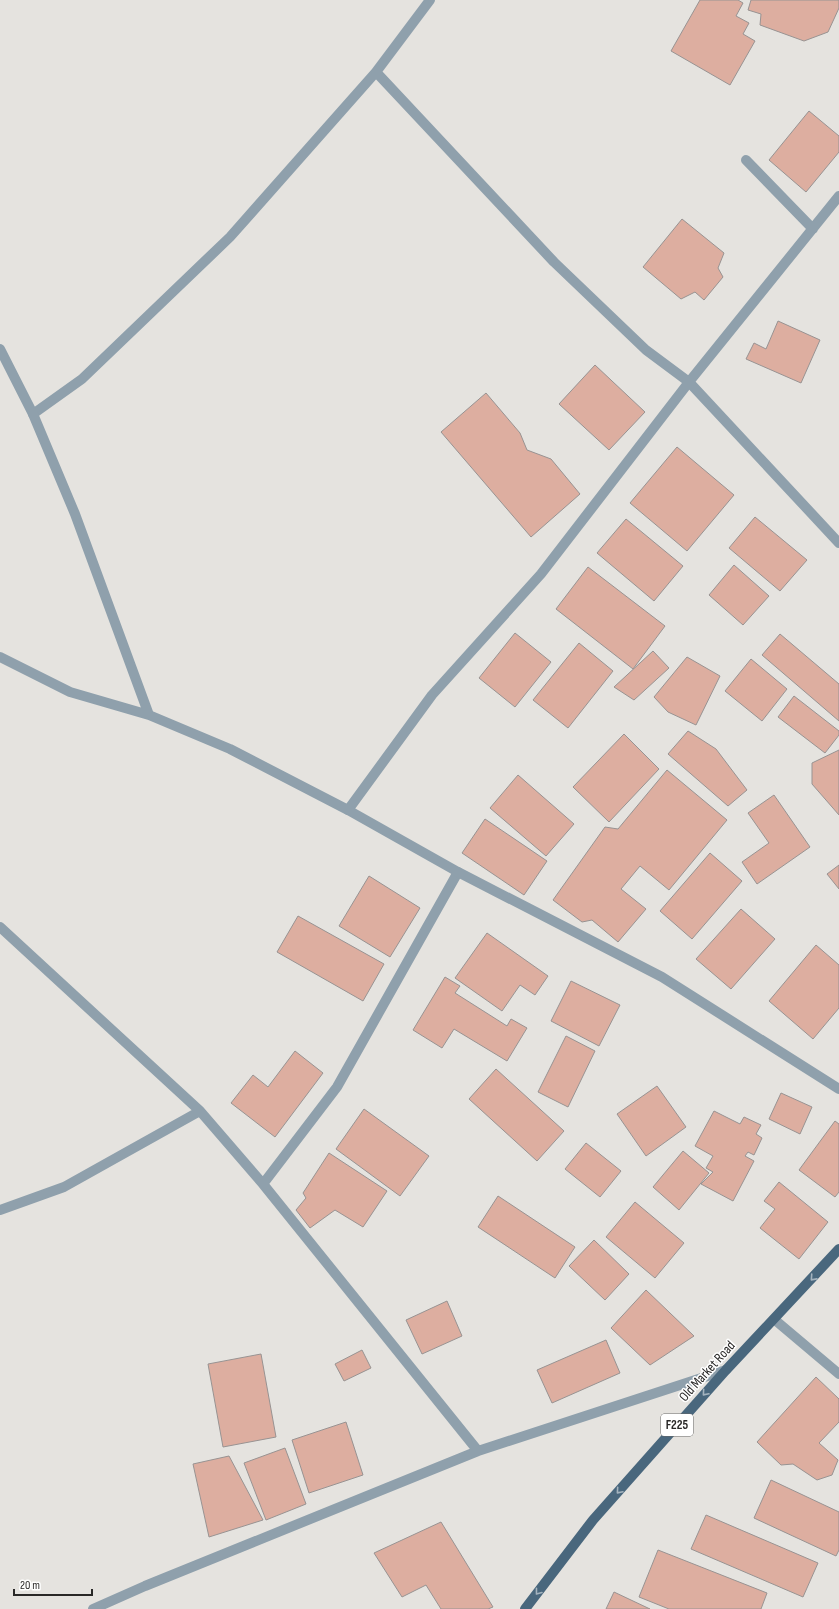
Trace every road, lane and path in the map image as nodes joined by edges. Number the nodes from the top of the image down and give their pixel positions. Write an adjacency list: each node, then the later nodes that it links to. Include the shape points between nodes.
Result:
1 (430, 0): 2 (street)
2 (376, 72): 7 (street, via 554,262 646,350); 8 (street, via 230,237 82,379)
3 (746, 160): 5 (street)
4 (839, 196): 5 (street)
5 (813, 229): 7 (street)
6 (0, 349): 8 (street)
7 (689, 382): 9 (street); 12 (street, via 541,574 432,695)
8 (33, 414): 11 (street, via 74,514)
9 (839, 542)
10 (0, 657): 11 (street, via 70,692)
11 (149, 715): 12 (street, via 230,749)
12 (348, 810): 13 (street)
13 (458, 872): 15 (street, via 662,977); 17 (street, via 337,1087)
14 (0, 927): 16 (street)
15 (839, 1090)
16 (200, 1112): 17 (street); 18 (street, via 64,1187)
17 (263, 1184): 23 (street)
18 (0, 1210)
19 (839, 1249): 20 (main road, Old Market Road / F225, one-way to 20)
20 (775, 1320): 21 (main road, Old Market Road / F225); 22 (street)
21 (726, 1370): 23 (street); 25 (main road, Old Market Road / F225, one-way to 25, via 593,1520)
22 (839, 1374)
23 (478, 1452): 24 (street)
24 (93, 1609)
25 (525, 1609)

